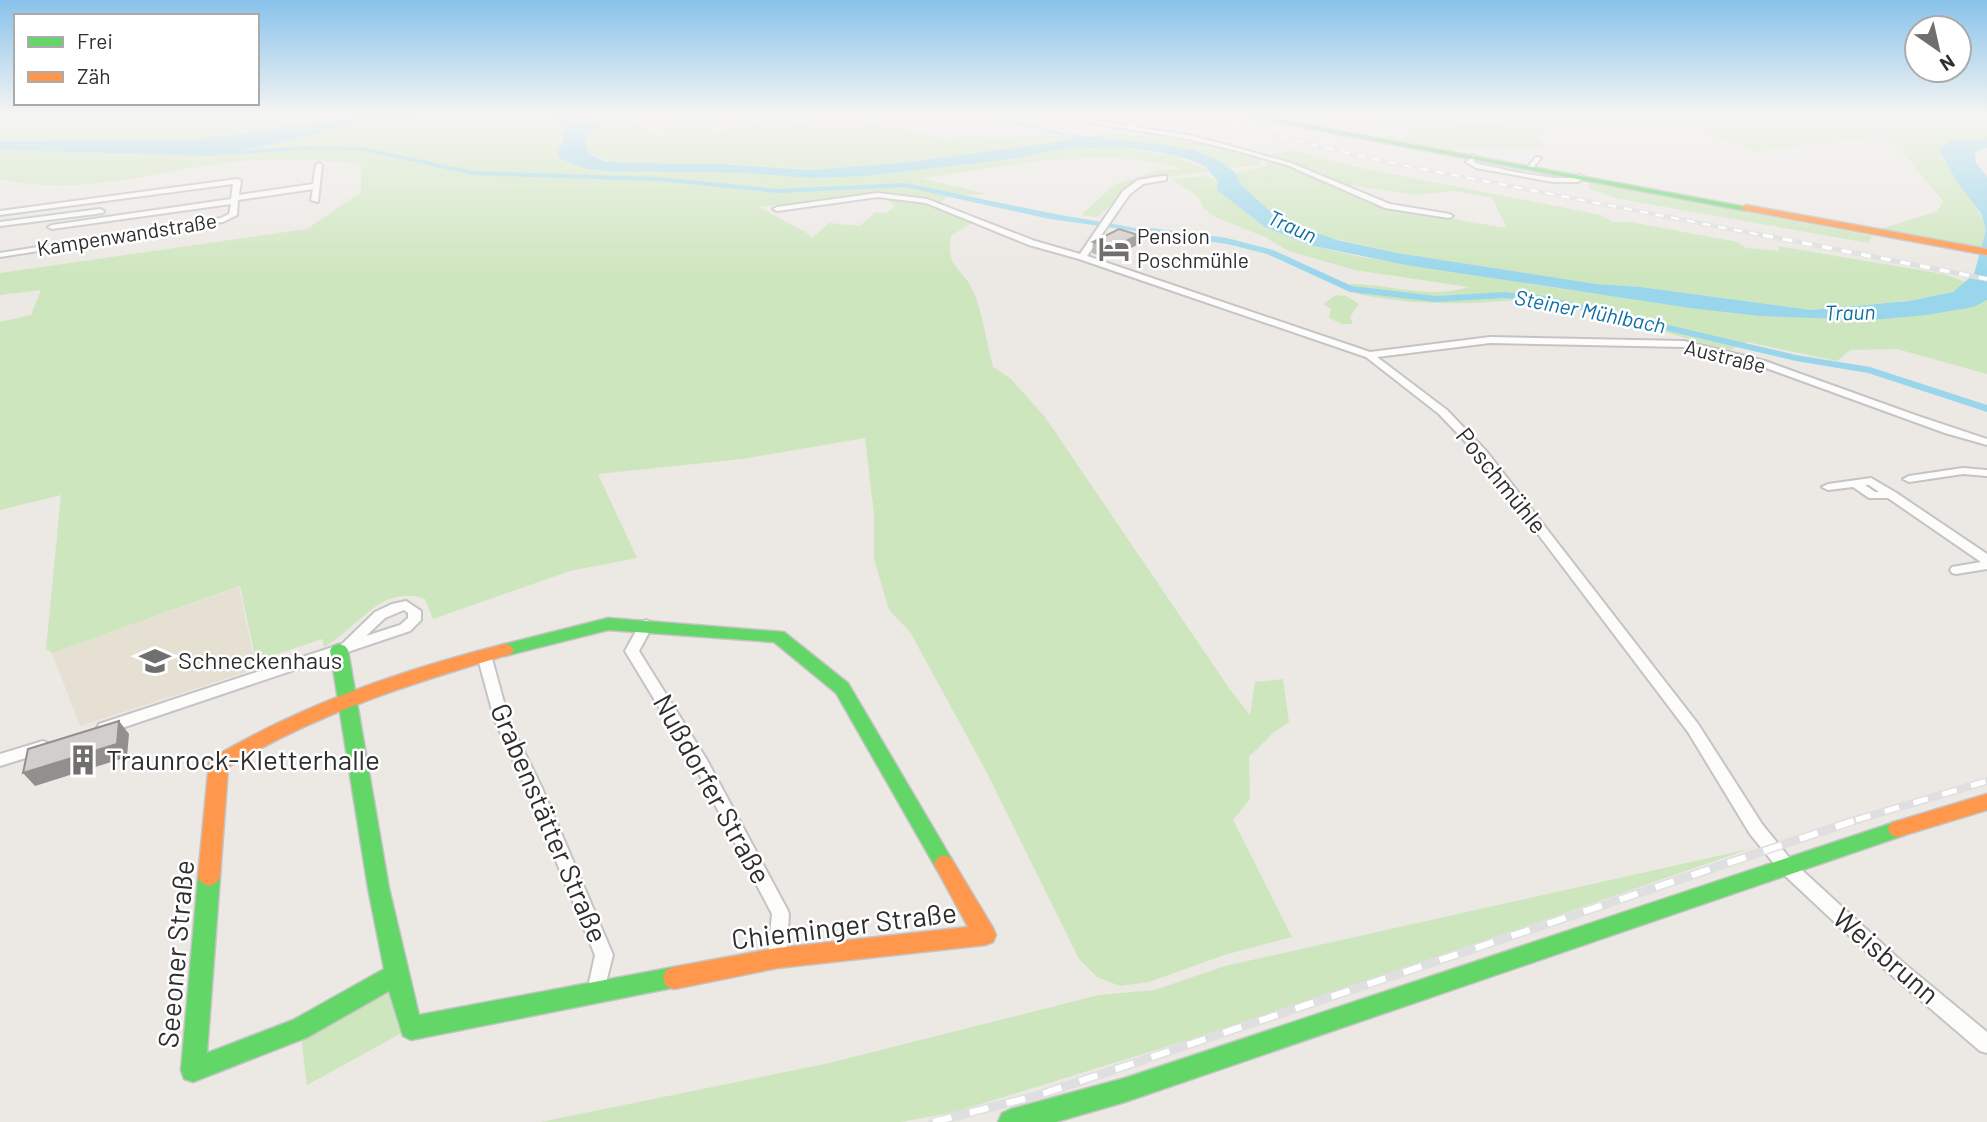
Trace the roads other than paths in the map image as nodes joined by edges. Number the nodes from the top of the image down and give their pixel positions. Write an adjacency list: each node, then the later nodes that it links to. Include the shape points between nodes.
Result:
1 (319, 168): 7 (street)
2 (1301, 168): 14 (street, via 1388,206)
3 (1490, 168): 5 (street, via 1539,177)
4 (1552, 168): 5 (street)
5 (1580, 177): 20 (street)
6 (1163, 178): 22 (street, via 1141,182 1126,193)
7 (316, 186): 9 (street); 10 (street)
8 (112, 197): 9 (street, Kampenwandstraße, via 237,181); 12 (street); 13 (street, Kampenwandstraße)
9 (235, 200): 16 (street); 19 (street, Kampenwandstraße, via 233,215 223,220)
10 (314, 200)
11 (777, 209): 22 (street, Poschmühle, via 878,195 908,197)
12 (106, 211): 15 (street); 16 (street)
13 (0, 213)
14 (1449, 215)
15 (58, 217): 17 (street); 18 (street)
16 (102, 220): 18 (street)
17 (0, 225)
18 (52, 227): 19 (street)
19 (39, 249): 21 (street, Kampenwandstraße)
20 (1987, 251)
21 (0, 255)
22 (1082, 257): 23 (street, Poschmühle)
23 (1369, 355): 24 (street, Austraße, via 1490,340 1684,344 1761,364); 39 (street, Poschmühle, via 1443,412 1483,454 1693,728 1756,829)
24 (1987, 442)
25 (1987, 473): 26 (street, via 1963,471)
26 (1909, 479)
27 (1828, 487): 28 (street, via 1871,481)
28 (1987, 560)
29 (1987, 565): 30 (street)
30 (1956, 570)
31 (646, 625): 33 (street, Chieminger Straße, via 608,624); 40 (street, Nußdorfer Straße, via 632,651 702,764 781,914); 40 (street, Chieminger Straße, via 778,636 842,688 985,935)
32 (343, 649): 32 (street, via 383,612 406,606 415,611 414,620 405,628); 34 (street, Chieminger Straße); 35 (street)
33 (484, 654): 34 (street, Chieminger Straße); 42 (street, Grabenstätter Straße, via 502,720 604,955)
34 (348, 699): 41 (street, Chieminger Straße); 41 (street, Seeoner Straße, via 255,740 219,763 193,1070 300,1029)
35 (88, 733)
36 (53, 744): 37 (street)
37 (0, 760)
38 (1987, 802): 39 (street)
39 (1786, 866): 43 (street, Weisbrunn); 44 (street, via 1125,1090)
40 (777, 958): 42 (street, Chieminger Straße)
41 (395, 975): 42 (street, Chieminger Straße, via 411,1028)
42 (596, 992)
43 (1987, 1044)
44 (1011, 1122)

